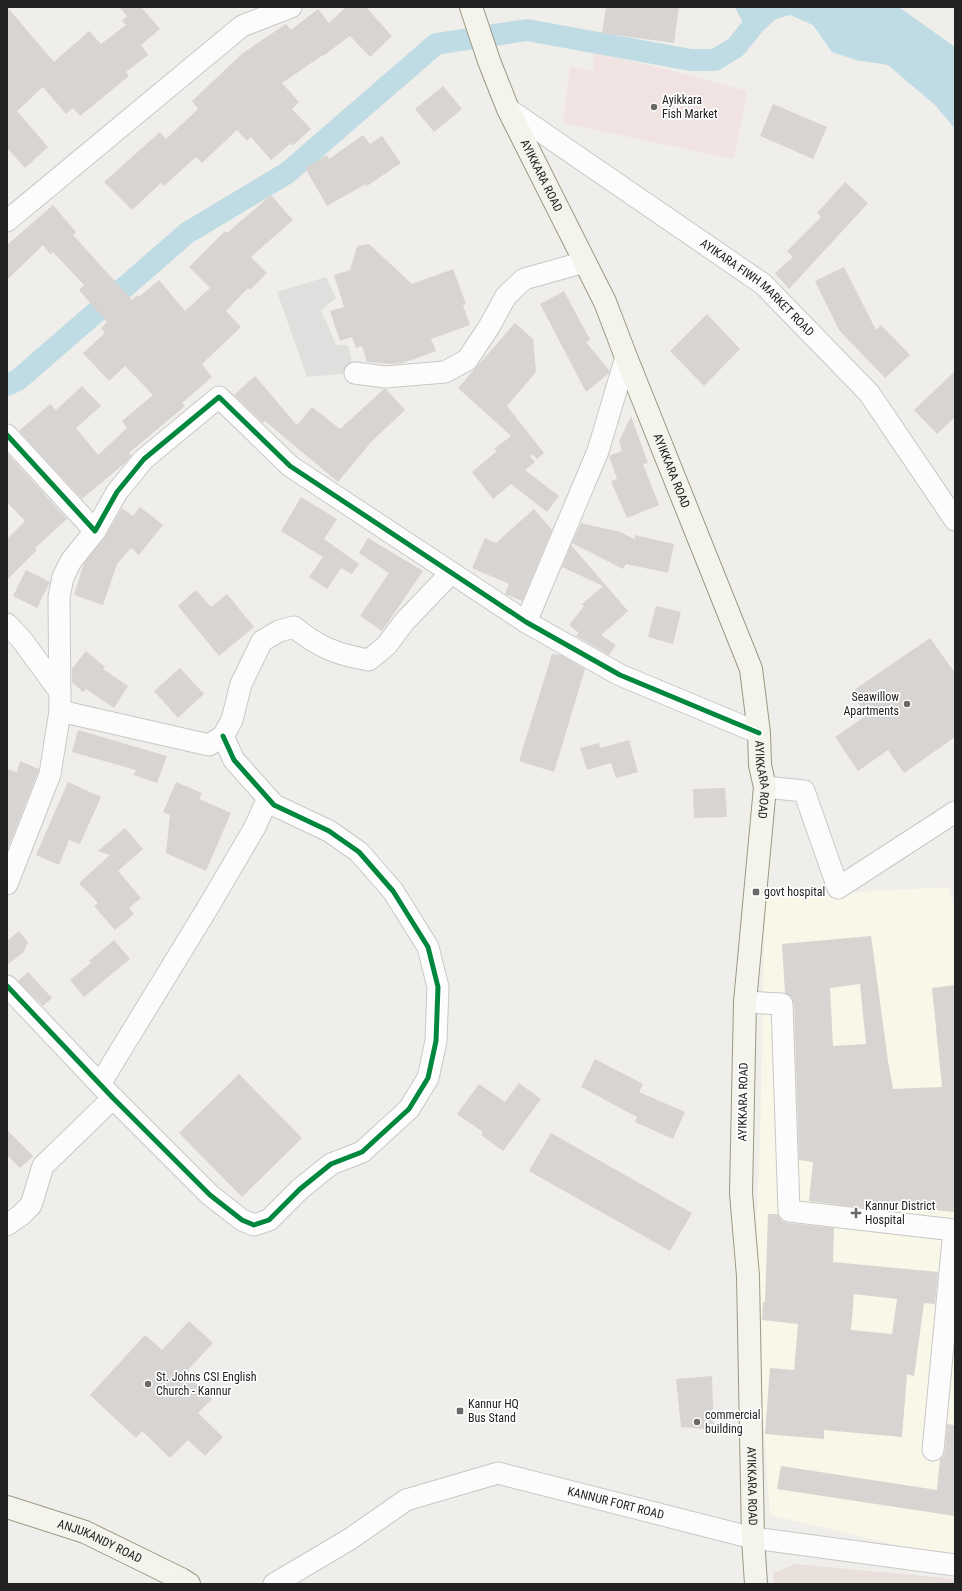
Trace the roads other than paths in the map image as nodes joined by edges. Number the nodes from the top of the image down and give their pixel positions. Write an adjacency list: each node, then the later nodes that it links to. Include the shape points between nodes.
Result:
1 (277, 9): 4 (street, via 242,26)
2 (473, 12): 3 (main road, AYIKKARA ROAD)
3 (508, 109): 5 (main road, AYIKKARA ROAD); 9 (street, AYIKARA FIWH MARKET ROAD, via 763,284 869,393)
4 (7, 221)
5 (585, 262): 6 (main road, AYIKKARA ROAD, via 605,302); 7 (street, via 524,279 506,296 468,360 445,372 385,378)
6 (626, 357): 12 (street, via 598,451); 15 (main road, AYIKKARA ROAD, via 751,669)
7 (355, 373)
8 (7, 435): 10 (street)
9 (955, 520)
10 (95, 531): 11 (street, via 116,492 144,459 219,397 290,466); 14 (street, via 71,561 63,577 59,597)
11 (451, 573): 12 (street); 16 (street, via 404,622 387,645 369,660 327,650 294,627 279,631 262,641 241,684 232,720)
12 (526, 622): 15 (street, via 620,675)
13 (7, 624): 14 (street, via 22,640)
14 (60, 701): 16 (street, via 198,743 209,745); 20 (street, via 50,774)
15 (759, 733): 17 (main road, AYIKKARA ROAD, via 760,765)
16 (223, 736): 18 (street, via 234,760)
17 (765, 787): 19 (street, via 804,791 838,888); 22 (main road, AYIKKARA ROAD)
18 (268, 798): 23 (street, via 255,827); 23 (street, via 274,805 329,831 359,852 393,891 428,947 438,987 436,1041 428,1078 409,1109 362,1152 331,1164 268,1220 254,1225 242,1220 210,1195)
19 (955, 812)
20 (7, 884)
21 (7, 986): 23 (street)
22 (745, 1002): 25 (street, via 782,1004 790,1211 954,1230); 27 (main road, AYIKKARA ROAD, via 741,1193 748,1276)
23 (106, 1091): 24 (street, via 43,1166 31,1205)
24 (7, 1225)
25 (933, 1450)
26 (7, 1507): 30 (main road, ANJUKANDY ROAD, via 85,1532)
27 (753, 1538): 28 (street, KANNUR FORT ROAD); 29 (street, KANNUR FORT ROAD, via 498,1473 406,1500); 32 (main road, AYIKKARA ROAD)
28 (955, 1565)
29 (303, 1576): 31 (street, KANNUR FORT ROAD)
30 (189, 1584)
31 (274, 1584)
32 (756, 1584)

